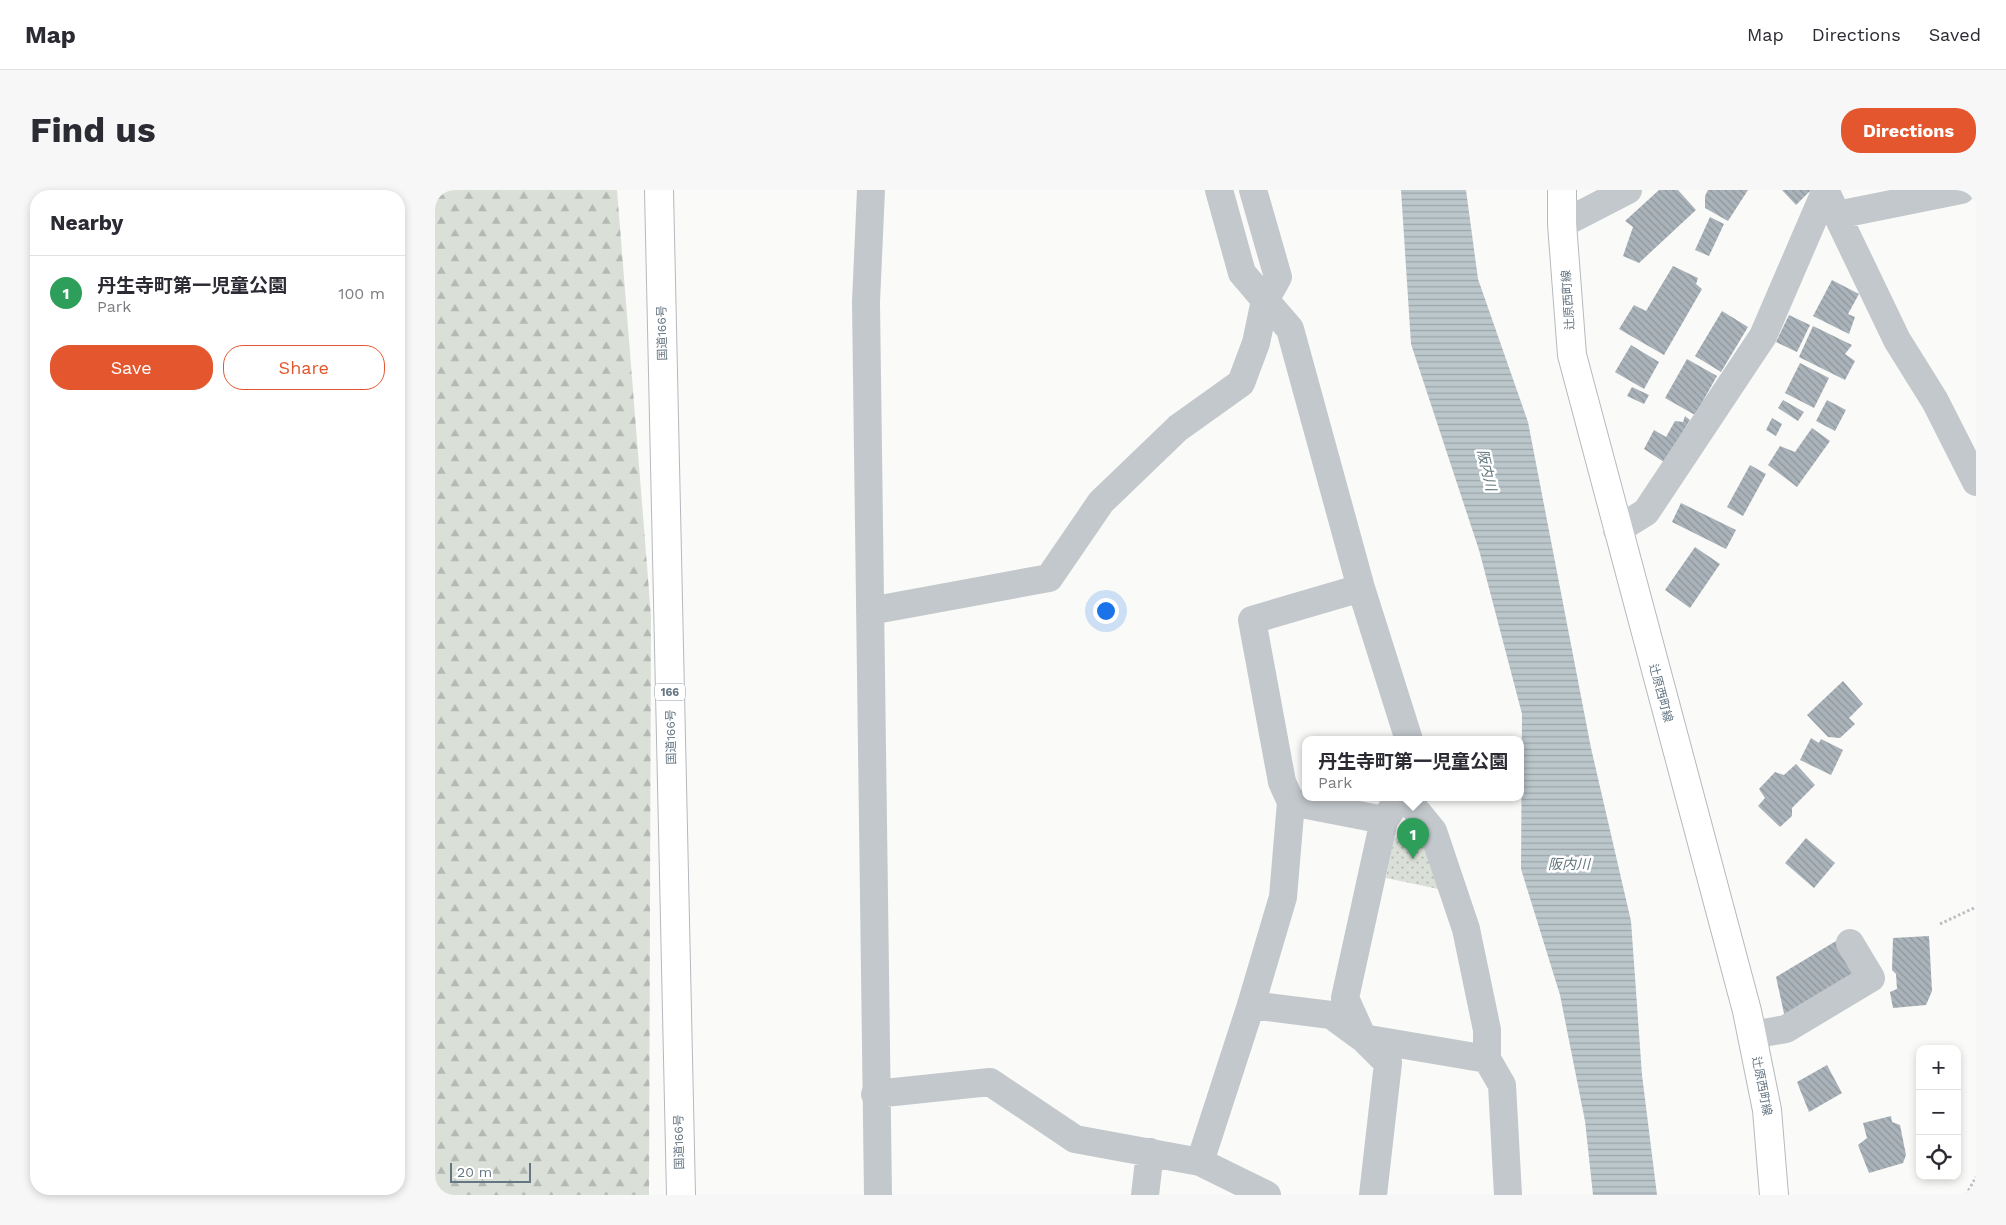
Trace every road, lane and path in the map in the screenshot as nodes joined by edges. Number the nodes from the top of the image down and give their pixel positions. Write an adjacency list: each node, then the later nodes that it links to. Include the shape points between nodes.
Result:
1 (659, 190): 31 (main road, 国道166号 / 166)
2 (871, 190): 14 (street, via 866,302)
3 (1219, 190): 10 (street, via 1242,273)
4 (1253, 190): 10 (street, via 1278,277)
5 (1562, 190): 9 (main road, 辻原西町線)
6 (1961, 190): 8 (street)
7 (1614, 194): 9 (street)
8 (1829, 199): 11 (street, via 1897,340 1935,402); 12 (street, via 1763,336 1647,512)
9 (1562, 224): 12 (main road, 辻原西町線, via 1573,355)
10 (1265, 300): 13 (street, via 1290,329); 14 (street, via 1256,343 1241,383 1178,428 1101,502 1049,578)
11 (1976, 482)
12 (1617, 530): 24 (main road, 辻原西町線)
13 (1361, 588): 15 (street); 18 (street, via 1251,620 1282,782)
14 (870, 612): 27 (street)
15 (1408, 736)
16 (1397, 801): 19 (street)
17 (1409, 801): 26 (street, via 1433,830 1466,929 1487,1030)
18 (1291, 802): 19 (street); 23 (street, via 1283,898)
19 (1384, 820): 25 (street, via 1345,998)
20 (1976, 906): 21 (path)
21 (1940, 924)
22 (1849, 943): 24 (street, via 1871,978 1786,1029)
23 (1251, 1005): 25 (street, via 1331,1015); 29 (street)
24 (1752, 1035): 37 (main road, 辻原西町線, via 1767,1110)
25 (1363, 1038): 26 (street); 35 (street, via 1388,1063)
26 (1487, 1059): 36 (street, via 1501,1084)
27 (875, 1094): 28 (street, via 991,1082 1075,1139); 32 (street)
28 (1149, 1152): 29 (street); 33 (street)
29 (1200, 1162): 34 (street)
30 (1976, 1177): 38 (path)
31 (681, 1195)
32 (878, 1195)
33 (1145, 1195)
34 (1267, 1195)
35 (1373, 1195)
36 (1507, 1195)
37 (1774, 1195)
38 (1966, 1195)

